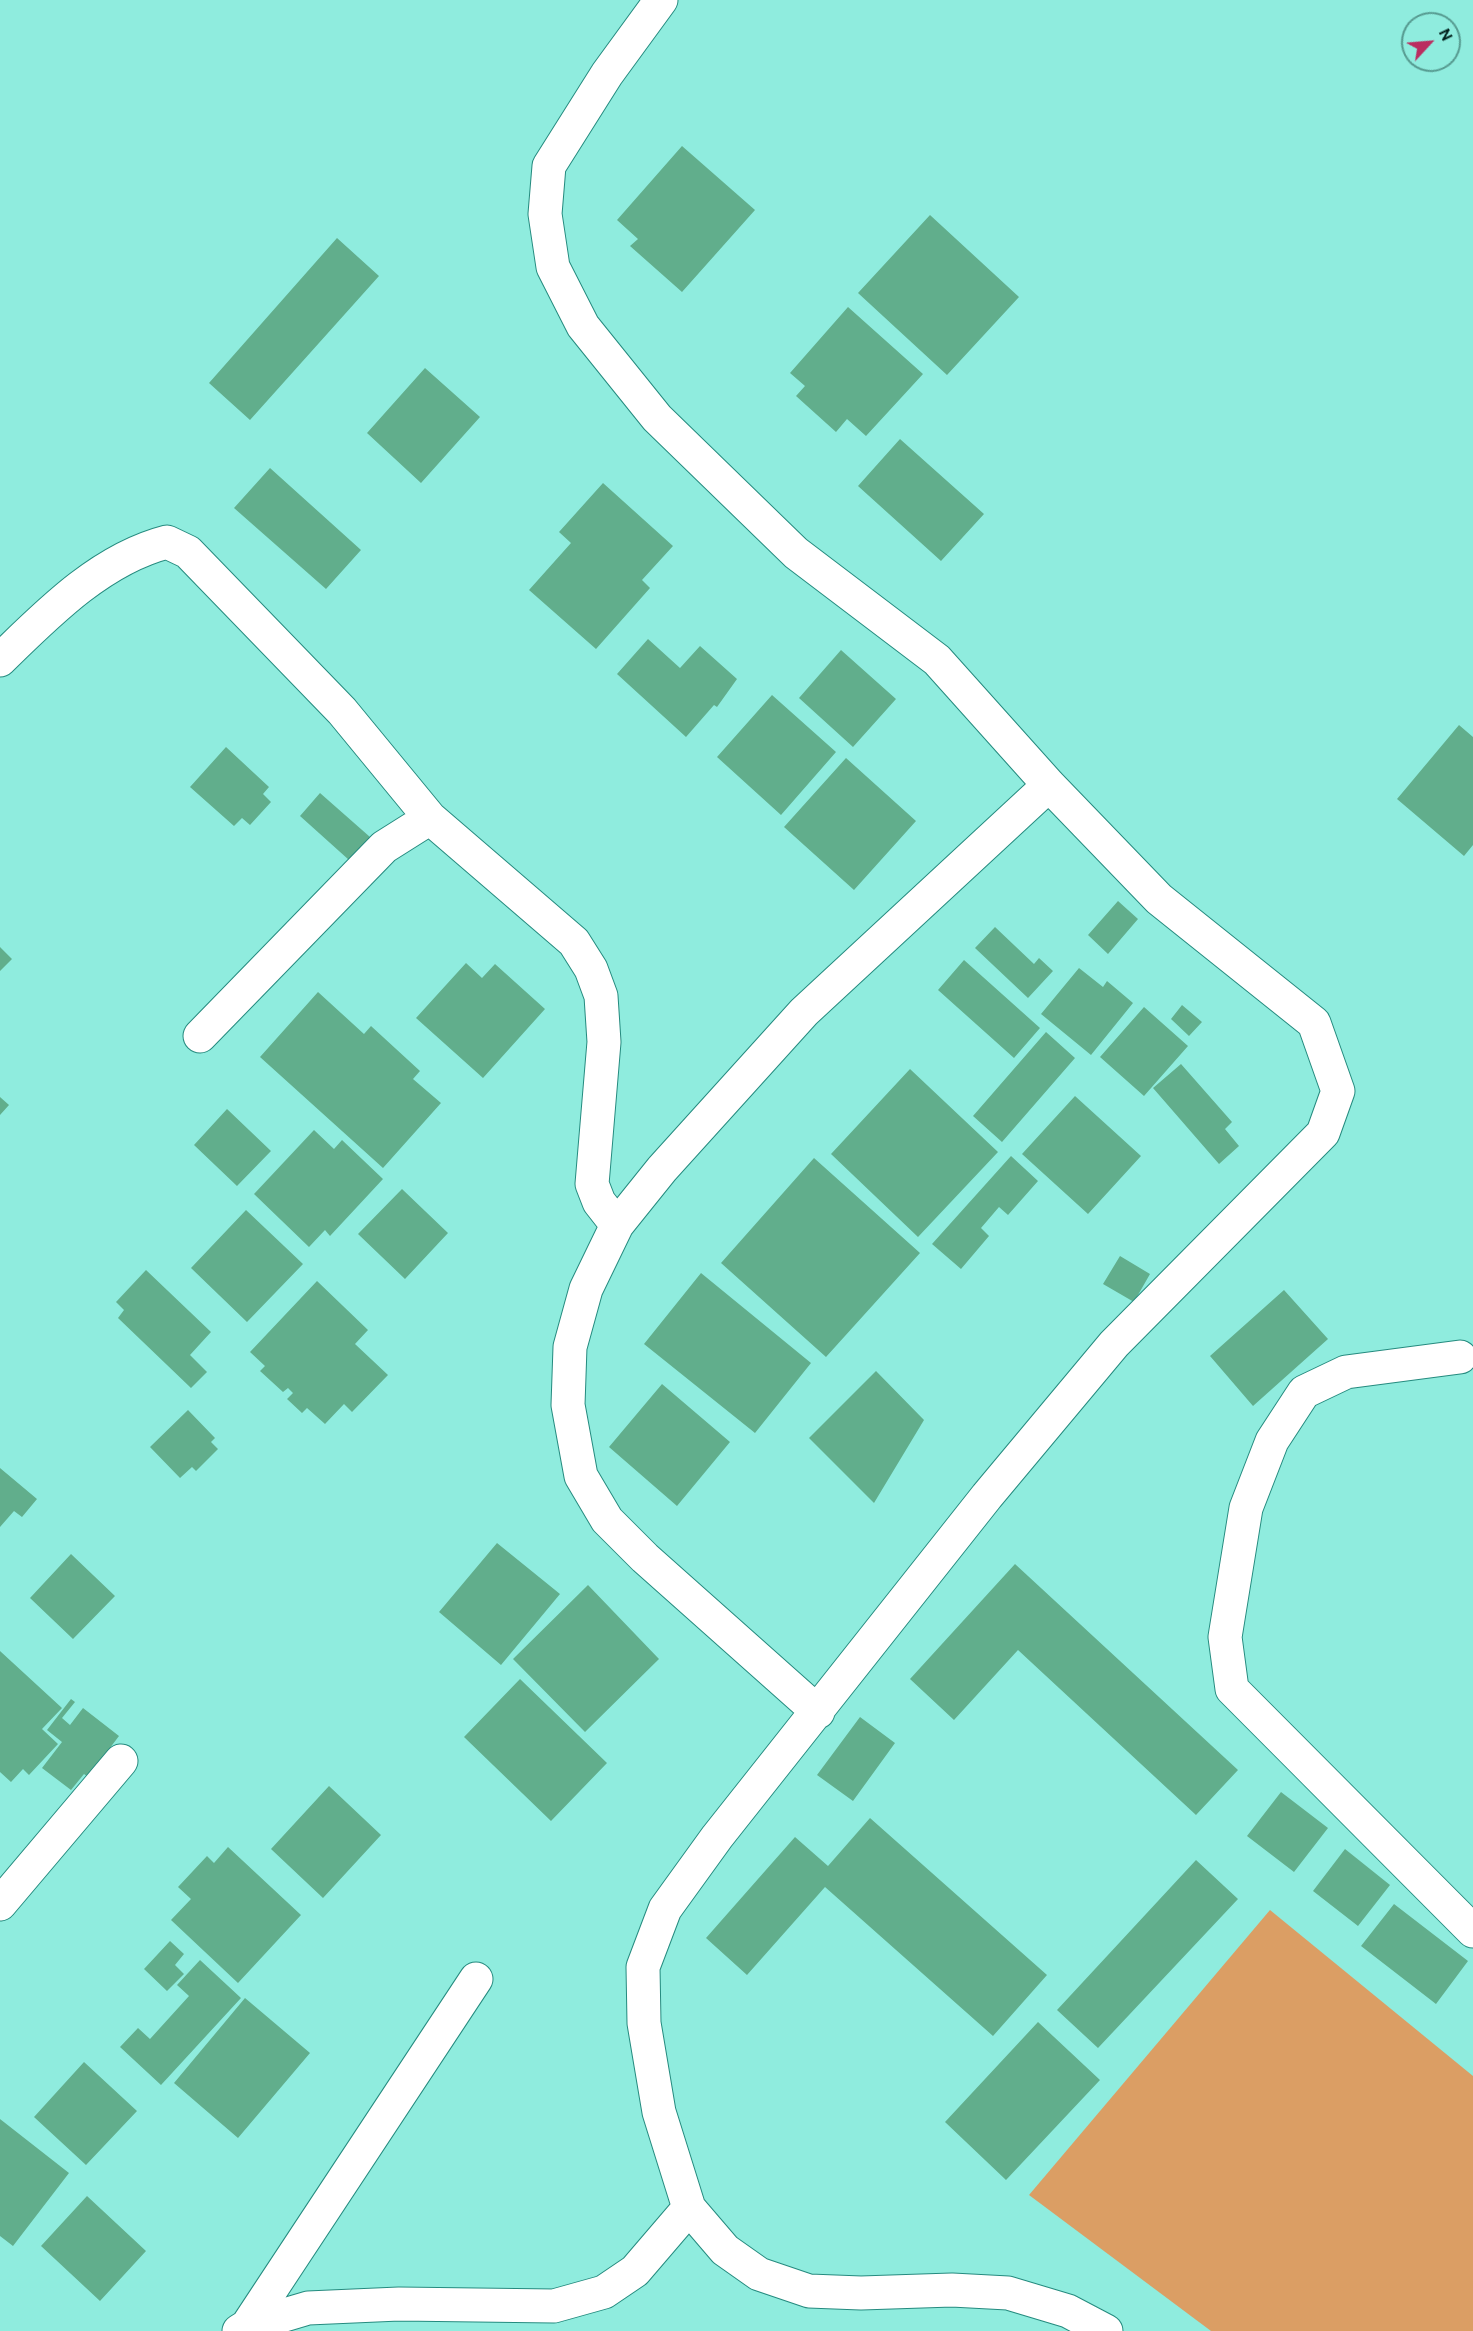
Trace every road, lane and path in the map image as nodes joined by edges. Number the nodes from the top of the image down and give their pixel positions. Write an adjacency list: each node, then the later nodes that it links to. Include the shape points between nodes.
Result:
1 (661, 0): 3 (street, via 607,74 549,166 545,214 553,267 583,326 657,418 796,554 937,660)
2 (0, 660): 4 (street, via 82,586 139,549 167,542 188,552 342,711)
3 (1049, 784): 6 (street, via 804,1012 662,1169); 8 (street, via 1159,899 1314,1023 1338,1091 1323,1133 1114,1344 987,1496)
4 (430, 818): 5 (street, via 384,847); 6 (street, via 574,942 591,969 601,996 604,1042 592,1184 599,1202)
5 (200, 1036)
6 (617, 1225): 8 (street, via 586,1288 570,1347 568,1405 581,1476 607,1520 645,1558)
7 (1460, 1357): 11 (street, via 1346,1372 1304,1392 1272,1441 1246,1508 1225,1637 1232,1689)
8 (818, 1712): 13 (street, via 776,1761 665,1909 643,1967 644,2023 659,2112)
9 (121, 1761): 10 (street)
10 (0, 1904)
11 (1473, 1931)
12 (476, 1979): 14 (street)
13 (689, 2208): 14 (street, via 635,2271 604,2292 554,2306 399,2304 308,2308); 15 (street, via 725,2250 759,2274 809,2291 1008,2293 1068,2311)
14 (243, 2329)
15 (1106, 2331)

